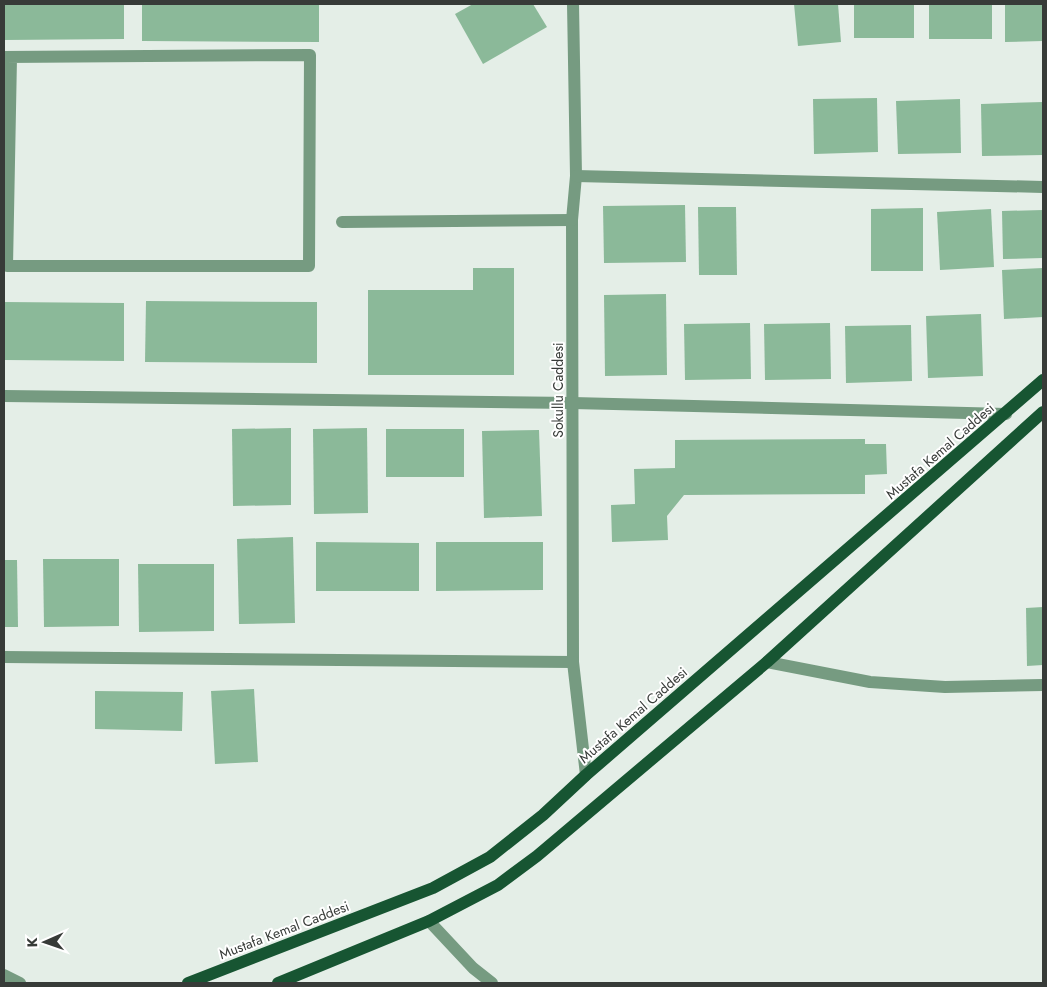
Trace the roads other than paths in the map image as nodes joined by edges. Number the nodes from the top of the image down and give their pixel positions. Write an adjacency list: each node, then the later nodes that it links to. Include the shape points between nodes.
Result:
1 (573, 4): 3 (street, Sokullu Caddesi)
2 (7, 58): 2 (street, via 310,55 309,266 8,266)
3 (576, 176): 4 (street); 5 (street, Sokullu Caddesi)
4 (1043, 187)
5 (572, 220): 6 (street); 9 (street, Sokullu Caddesi)
6 (342, 222)
7 (1043, 380): 11 (main road, Mustafa Kemal Caddesi)
8 (4, 396): 9 (street)
9 (573, 403): 11 (street); 13 (street, Sokullu Caddesi)
10 (1043, 412): 14 (main road)
11 (1006, 414): 16 (main road, Mustafa Kemal Caddesi)
12 (4, 657): 13 (street)
13 (573, 662): 16 (street, Sokullu Caddesi)
14 (767, 662): 15 (street, via 870,682 946,687); 17 (main road, via 537,856 498,885)
15 (1043, 685)
16 (586, 775): 20 (main road, Mustafa Kemal Caddesi, via 490,857 433,888)
17 (429, 921): 21 (main road); 22 (street, via 473,968)
18 (4, 975): 19 (street)
19 (20, 983)
20 (188, 983)
21 (278, 983)
22 (492, 983)

